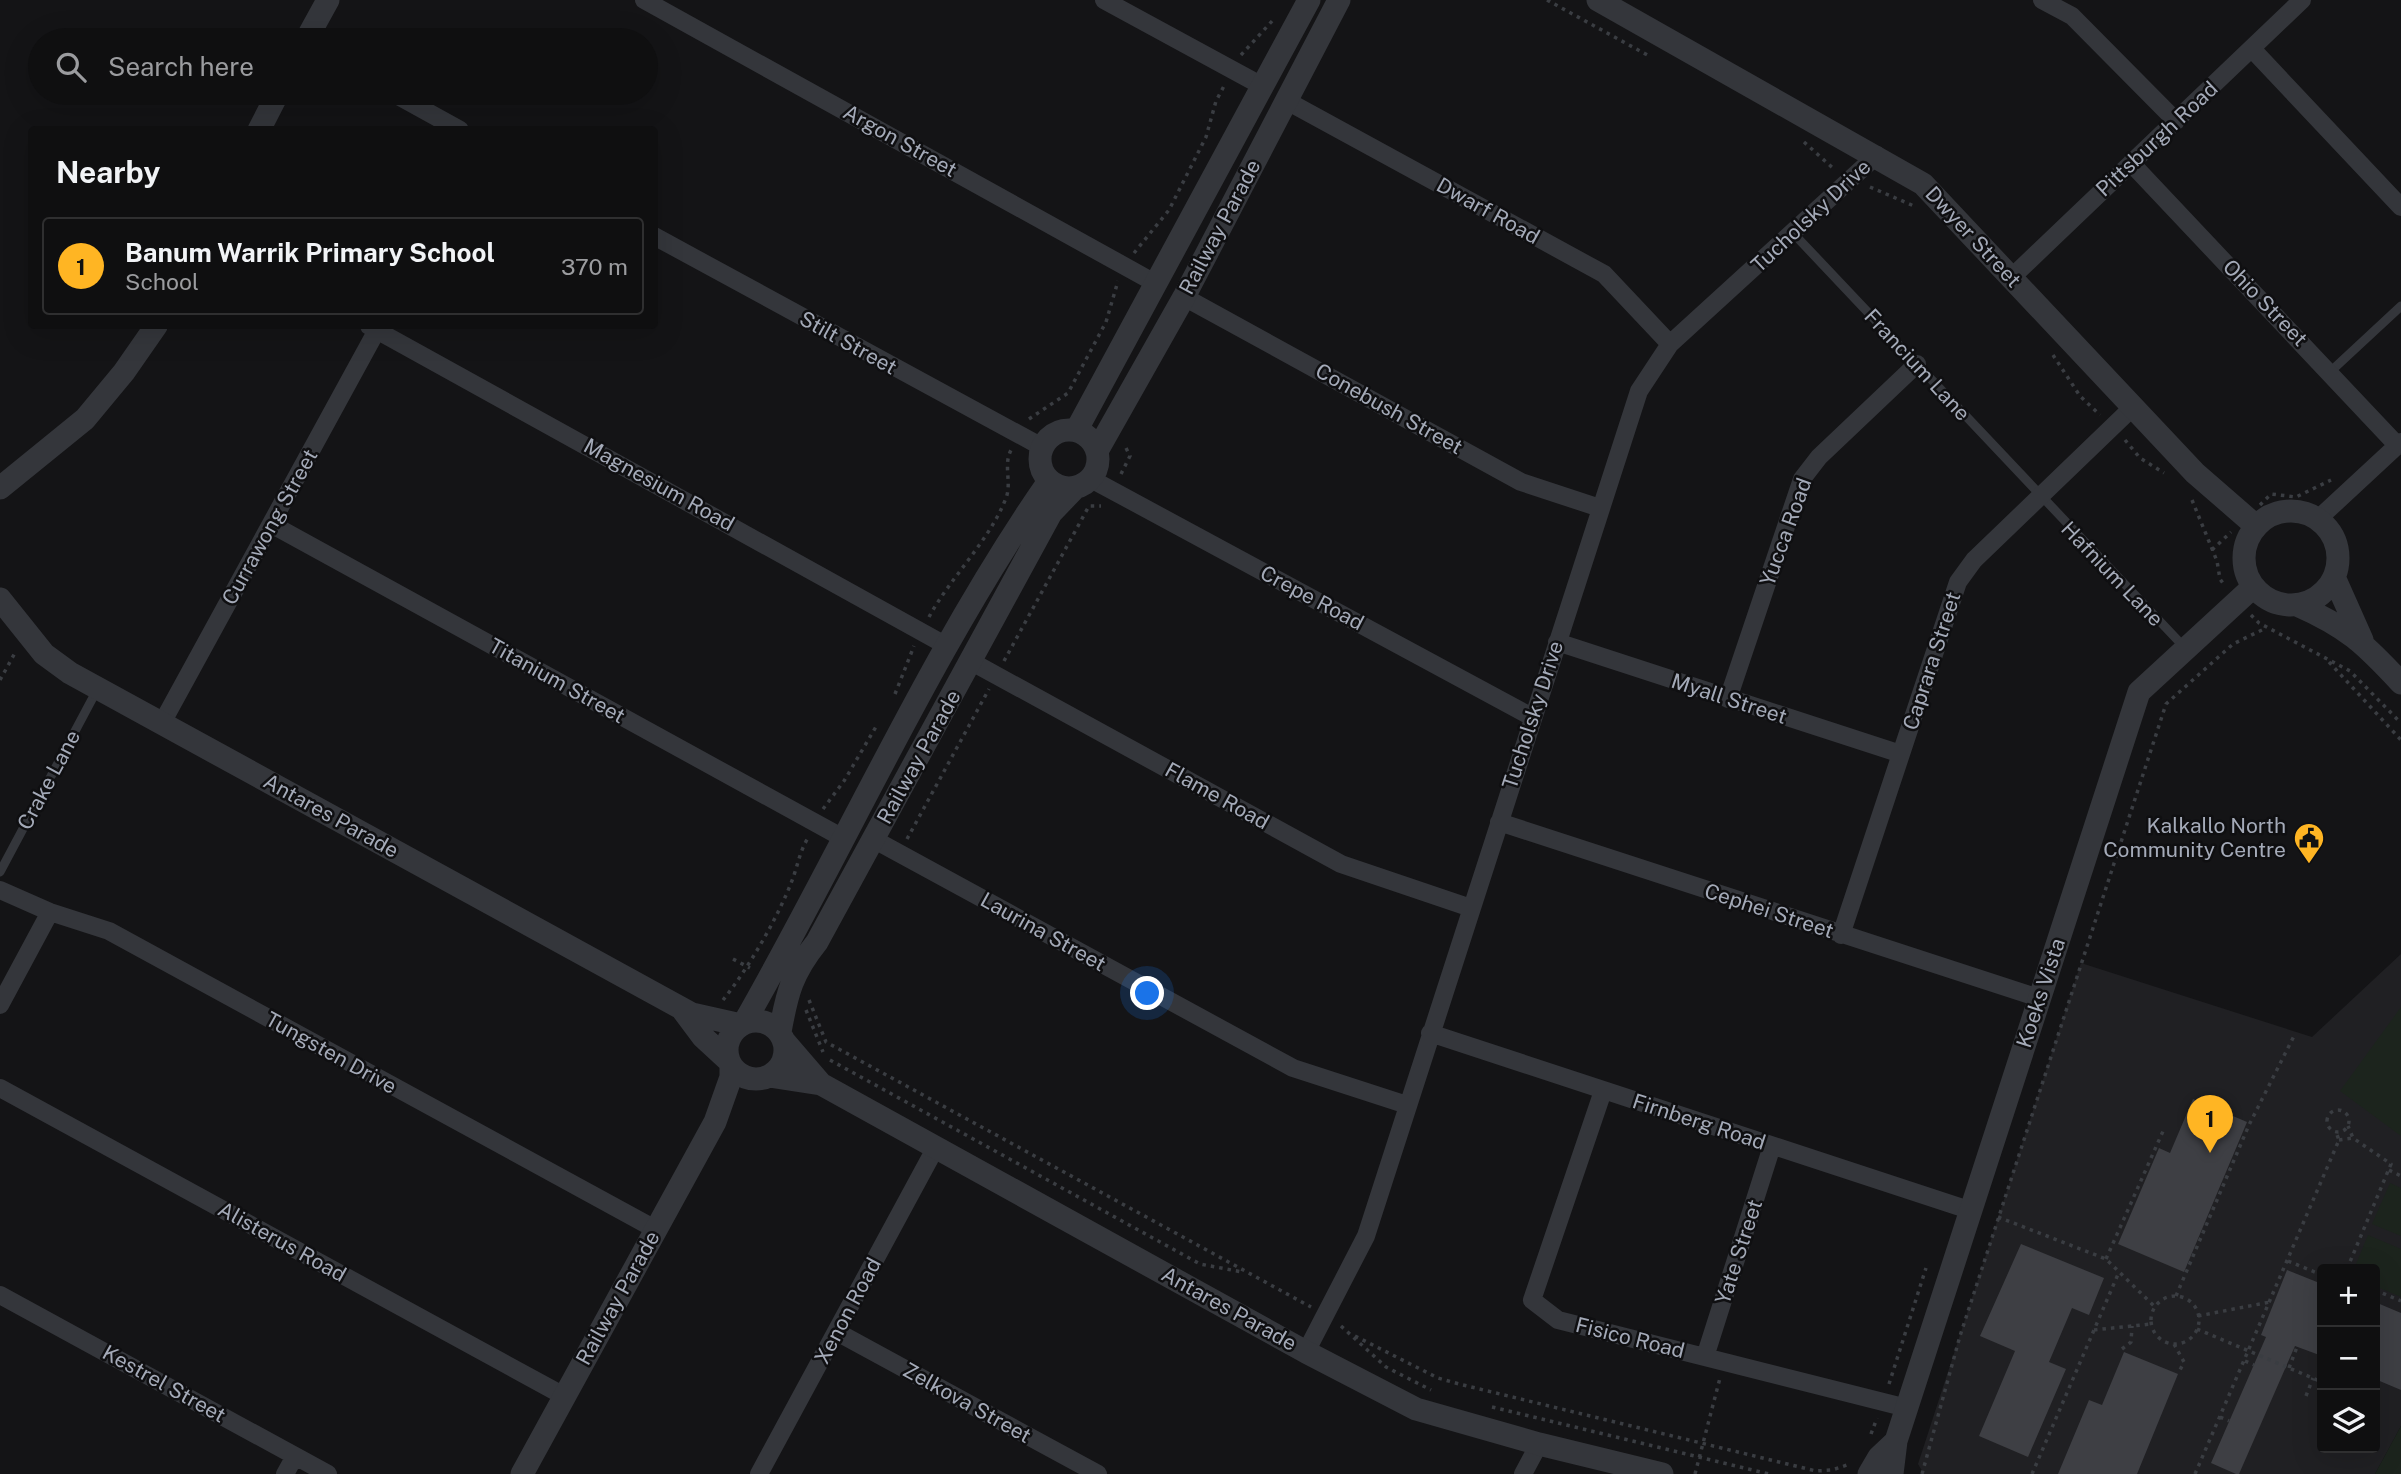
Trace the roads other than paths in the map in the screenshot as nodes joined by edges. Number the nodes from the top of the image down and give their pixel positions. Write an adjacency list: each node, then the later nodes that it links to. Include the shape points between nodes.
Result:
1 (328, 0): 9 (street)
2 (644, 0): 24 (street, Argon Street)
3 (1104, 0): 11 (street)
4 (1309, 0): 11 (street, Railway Parade)
5 (1339, 0): 12 (street, Railway Parade)
6 (1598, 0): 18 (street, Dwyer Street)
7 (2042, 0): 15 (street, via 2072,16)
8 (2302, 0): 10 (street, Pittsburgh Road)
9 (313, 28)
10 (2253, 50): 15 (street, Pittsburgh Road); 20 (street)
11 (1264, 87): 24 (street, Railway Parade)
12 (1287, 101): 25 (street, Railway Parade); 31 (street, Dwarf Road, via 1604,274)
13 (272, 105): 16 (street)
14 (415, 105): 17 (street)
15 (2176, 121): 19 (street, Pittsburgh Road)
16 (261, 126)
17 (453, 126)
18 (1877, 155): 21 (street, Tucholsky Drive); 23 (street, Dwyer Street, via 1923,184)
19 (2132, 163): 23 (street, Pittsburgh Road); 34 (street, Ohio Street)
20 (2401, 207)
21 (1793, 233): 31 (street, Tucholsky Drive); 32 (lane, Francium Lane)
22 (658, 238): 38 (street, Stilt Street)
23 (2011, 278): 35 (street, Dwyer Street)
24 (1155, 283): 36 (street, Railway Parade)
25 (1184, 297): 39 (street, Railway Parade); 44 (street, Conebush Street, via 1521,482)
26 (2401, 306): 34 (lane)
27 (144, 329): 33 (street)
28 (154, 329): 33 (street)
29 (372, 329): 47 (street, Currawong Street)
30 (375, 329): 54 (street, Magnesium Road)
31 (1670, 344): 44 (street, Tucholsky Drive, via 1639,391)
32 (1917, 364): 43 (lane, Francium Lane); 59 (street, Yucca Road, via 1819,457 1802,479)
33 (124, 372): 42 (street, via 85,419)
34 (2330, 372): 37 (street, Ohio Street)
35 (2133, 407): 43 (street, Caprara Street); 46 (street, Dwyer Street, via 2195,473)
36 (1076, 431): 38 (street, via 1056,433); 39 (street, via 1086,435)
37 (2399, 443): 45 (street, via 2348,480)
38 (1042, 447): 40 (street, via 1040,465)
39 (1097, 451): 41 (street, via 1098,462)
40 (1049, 481): 41 (street, via 1066,489); 54 (street, Railway Parade)
41 (1083, 483): 56 (street, Railway Parade, via 1051,513); 60 (street, Crepe Road)
42 (0, 488)
43 (2039, 498): 55 (lane, Hafnium Lane); 62 (street, Caprara Street, via 1974,560 1958,582)
44 (1600, 508): 52 (street, Tucholsky Drive)
45 (2318, 519): 46 (street, via 2296,511); 48 (street, via 2337,548)
46 (2251, 522): 49 (street, via 2244,556)
47 (271, 524): 61 (street, Currawong Street); 64 (street, Titanium Street)
48 (2334, 577): 51 (street, via 2326,590); 53 (street)
49 (2253, 587): 51 (street, via 2266,598); 55 (street, Koeks Vista)
50 (0, 599): 58 (street, Antares Parade, via 44,654)
51 (2297, 605): 53 (street, via 2332,620)
52 (1557, 642): 59 (street, Myall Street); 60 (street, Tucholsky Drive)
53 (2364, 642): 57 (street)
54 (947, 646): 64 (street, Railway Parade)
55 (2186, 650): 71 (street, Koeks Vista, via 2139,692)
56 (972, 662): 65 (street, Railway Parade); 68 (street, Flame Road, via 1341,864)
57 (2401, 683)
58 (98, 688): 61 (street, Antares Parade); 66 (lane, Crake Lane)
59 (1728, 699): 62 (street, Myall Street)
60 (1532, 717): 63 (street, Tucholsky Drive)
61 (162, 723): 73 (street, Antares Parade)
62 (1901, 754): 70 (street, Caprara Street)
63 (1499, 822): 68 (street, Tucholsky Drive); 70 (street, Cephei Street)
64 (843, 838): 74 (street, Railway Parade)
65 (873, 839): 76 (street, Railway Parade, via 786,995); 82 (street, Laurina Street, via 1293,1068)
66 (0, 872)
67 (0, 890): 69 (street, Tungsten Drive)
68 (1471, 908): 75 (street, Tucholsky Drive)
69 (50, 912): 72 (street); 87 (street, Tungsten Drive, via 109,931)
70 (1841, 934): 71 (street, Cephei Street)
71 (2039, 998): 86 (street, Koeks Vista)
72 (0, 1005)
73 (682, 1009): 74 (street, Antares Parade, via 712,1020); 77 (street, Antares Parade)
74 (743, 1024): 76 (street, via 764,1021); 77 (street, via 727,1045)
75 (1430, 1033): 81 (street, Firnberg Road); 82 (street, Tucholsky Drive)
76 (782, 1037): 78 (street, via 783,1061); 79 (street, Antares Parade)
77 (730, 1063): 78 (street, via 744,1076); 83 (street, Railway Parade, via 731,1077)
78 (765, 1077): 79 (street, Antares Parade); 83 (street, Railway Parade)
79 (821, 1084): 85 (street, Antares Parade)
80 (0, 1088): 92 (street, Alisterus Road)
81 (1603, 1091): 84 (street, Firnberg Road); 91 (street, Fisico Road, via 1532,1300 1558,1320)
82 (1407, 1105): 90 (street, Tucholsky Drive, via 1366,1236)
83 (715, 1122): 87 (street, Railway Parade)
84 (1772, 1146): 86 (street, Firnberg Road); 91 (street, Yate Street)
85 (936, 1147): 89 (street, Xenon Road); 90 (street, Antares Parade)
86 (1969, 1210): 93 (street, Koeks Vista)
87 (655, 1229): 92 (street, Railway Parade)
88 (0, 1295): 95 (street, Kestrel Street)
89 (837, 1332): 100 (street, Xenon Road); 101 (street, Zelkova Street)
90 (1306, 1352): 94 (street, Antares Parade, via 1416,1409)
91 (1705, 1357): 93 (street, Fisico Road)
92 (564, 1396): 99 (street, Railway Parade)
93 (1907, 1408): 96 (street, Koeks Vista)
94 (1539, 1444): 102 (street); 103 (street, Antares Parade)
95 (295, 1456): 97 (street); 98 (street, Kestrel Street)
96 (1883, 1457)
97 (285, 1474)
98 (328, 1474)
99 (522, 1474)
100 (759, 1474)
101 (1098, 1474)
102 (1523, 1474)
103 (1661, 1474)

